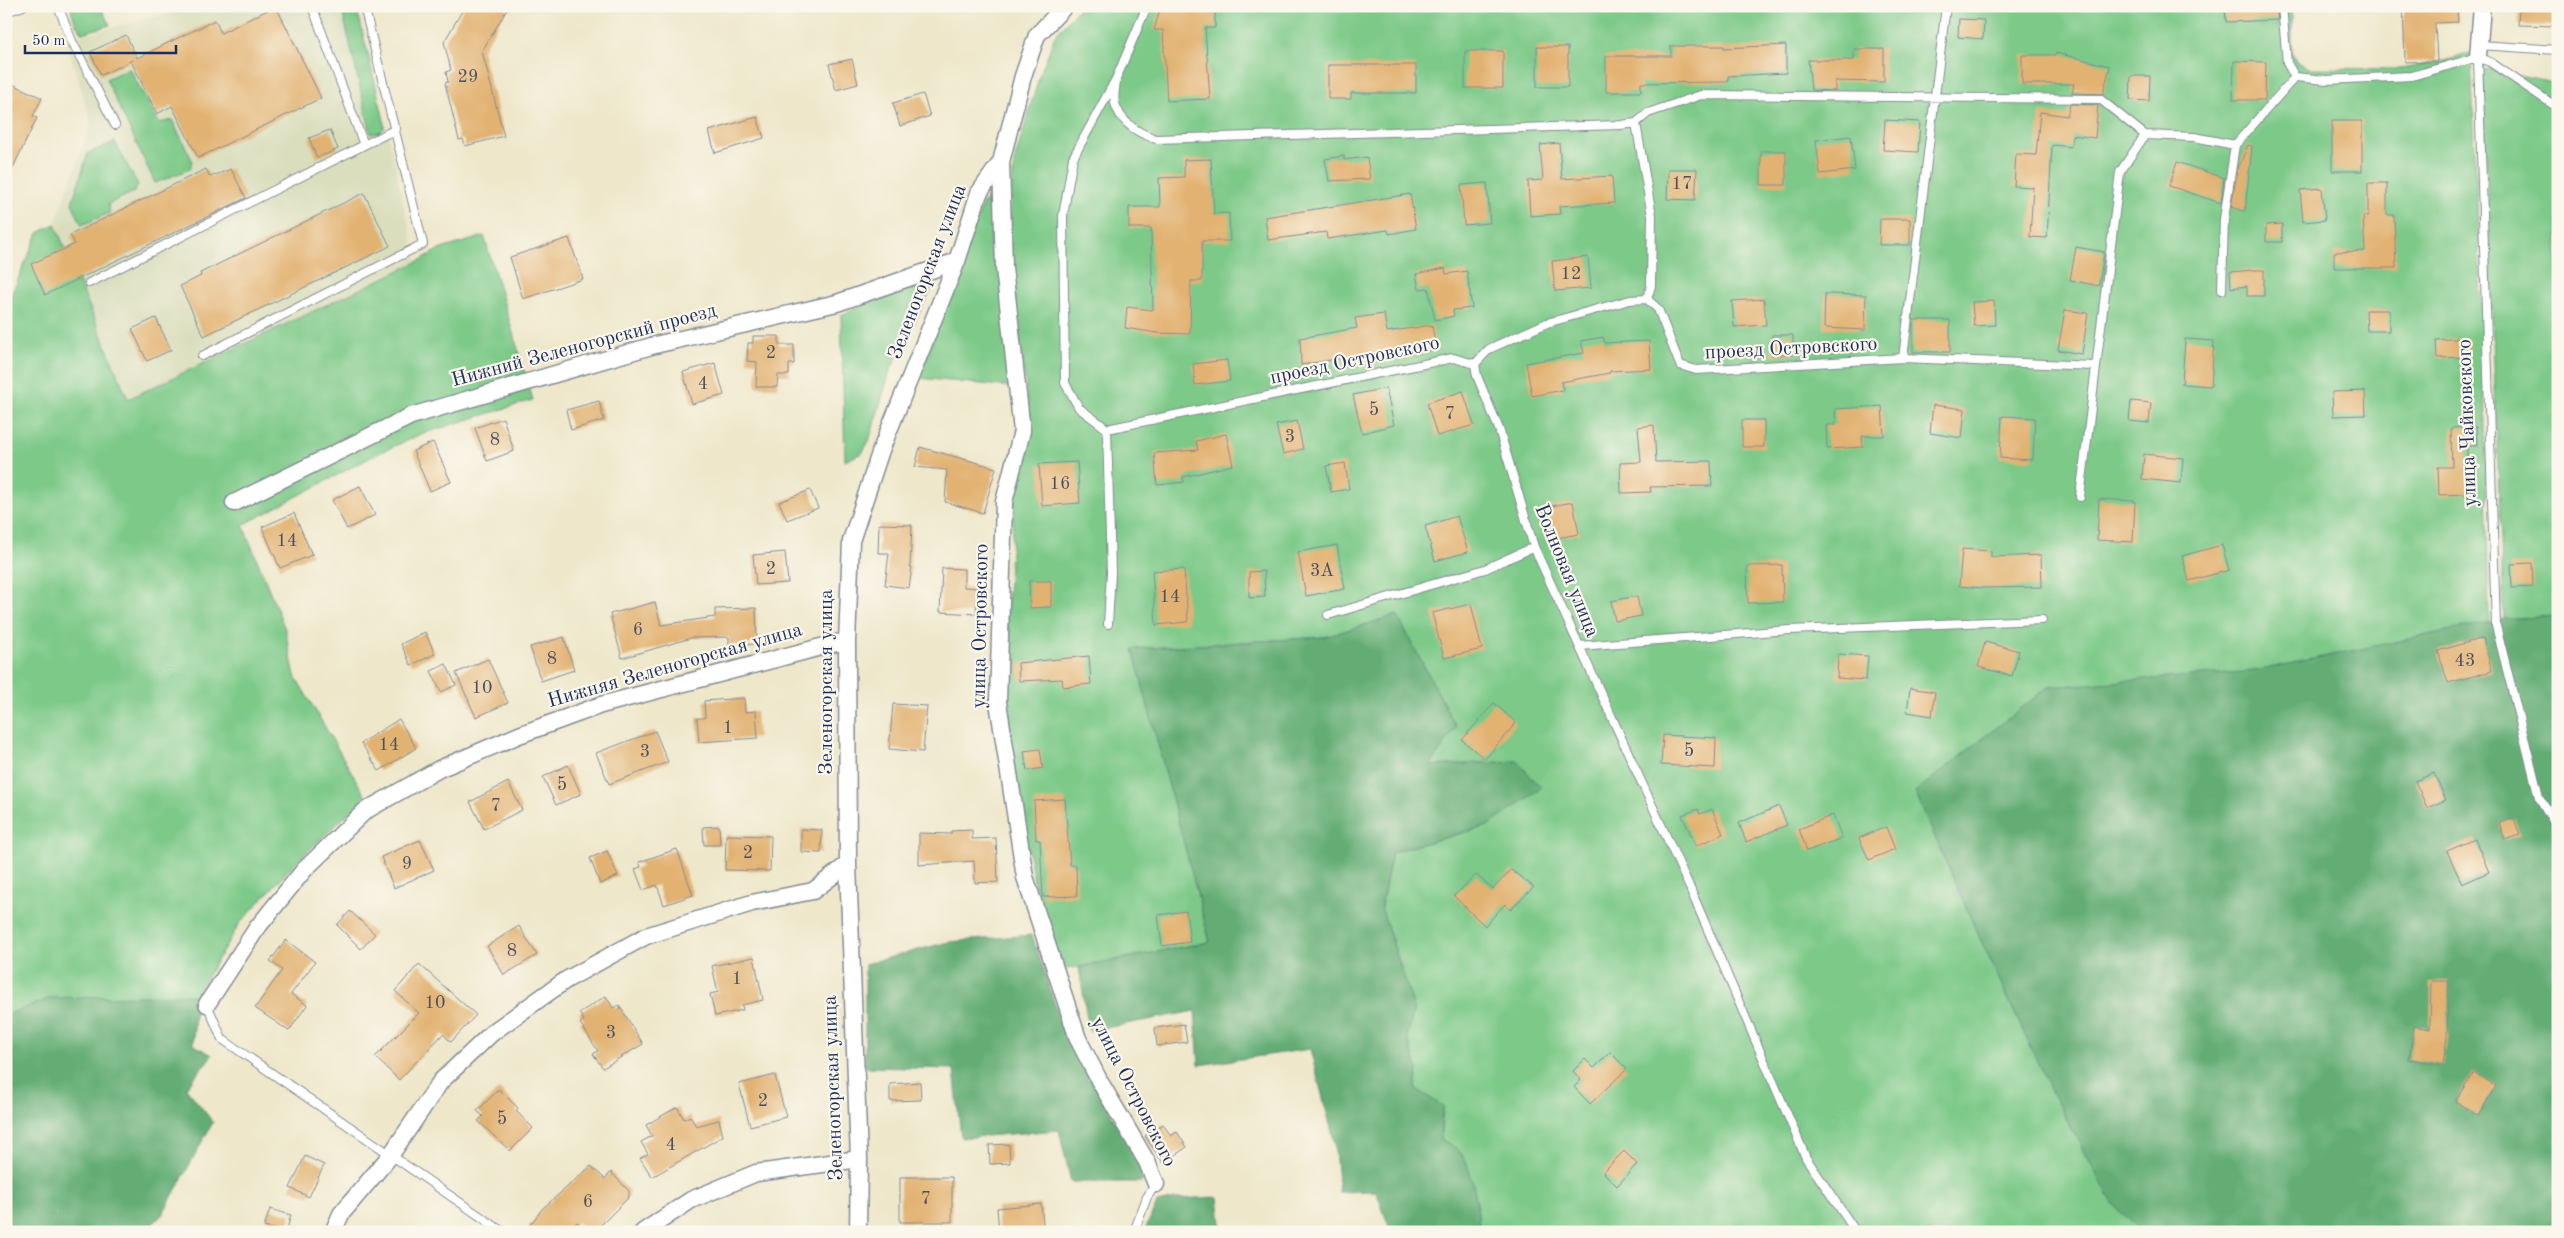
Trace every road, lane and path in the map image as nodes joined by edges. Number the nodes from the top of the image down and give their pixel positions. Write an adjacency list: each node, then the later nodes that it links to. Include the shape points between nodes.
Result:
1 (23, 6): 10 (lane)
2 (58, 6): 18 (lane)
3 (312, 6): 21 (lane)
4 (364, 6): 19 (lane)
5 (1065, 6): 23 (street, via 1038,35)
6 (1147, 6): 14 (lane)
7 (1946, 6): 15 (lane)
8 (2282, 6): 13 (lane, via 2287,63)
9 (2482, 6): 12 (street, улица Чайковского)
10 (6, 12)
11 (2558, 50): 12 (lane)
12 (2479, 51): 13 (lane, via 2412,76 2326,80); 16 (lane); 41 (lane, улица Чайковского, via 2496,626 2539,796)
13 (2295, 77): 22 (lane)
14 (1116, 79): 17 (lane, via 1115,103 1124,120 1138,132 1156,139); 32 (lane, via 1072,158 1063,216 1065,383 1079,408)
15 (1936, 97): 17 (lane, via 1701,95 1648,113); 20 (lane, via 2100,99); 29 (lane)
16 (2558, 108)
17 (1636, 123): 27 (lane, via 1652,216)
18 (114, 125)
19 (396, 129): 21 (lane); 28 (lane, via 423,244)
20 (2145, 135): 22 (lane, via 2194,137); 31 (lane, via 2120,172)
21 (364, 145): 25 (lane)
22 (2235, 145): 26 (lane, via 2224,220)
23 (1001, 162): 24 (street, Зеленогорская улица, via 979,193); 46 (street, улица Островского, via 1004,268 1022,432 1004,502 999,621 998,702 1010,784 1025,877 1078,1040 1147,1162)
24 (957, 261): 34 (street, Нижний Зеленогорский проезд, via 837,303 655,345 410,416); 39 (street, Зеленогорская улица, via 881,450 851,541)
25 (89, 283)
26 (2222, 290)
27 (1648, 299): 29 (lane, проезд Островского, via 1658,309 1680,365 1696,370); 30 (lane, via 1630,300 1547,324 1489,349)
28 (202, 356)
29 (1903, 358): 31 (lane, проезд Островского)
30 (1475, 364): 32 (lane, проезд Островского, via 1453,358); 35 (lane, Волновая улица, via 1499,429)
31 (2094, 366): 33 (lane)
32 (1107, 429): 38 (lane, via 1111,574)
33 (2080, 497)
34 (234, 503)
35 (1534, 547): 36 (lane, via 1485,569); 40 (lane, Волновая улица)
36 (1328, 615)
37 (2042, 620): 40 (lane, via 1790,630)
38 (1108, 624)
39 (847, 642): 42 (street, Зеленогорская улица); 43 (street, Нижняя Зеленогорская улица, via 601,705 439,769 365,811 304,870 257,928)
40 (1578, 646): 52 (lane, Волновая улица, via 1689,886 1806,1158)
41 (2558, 829)
42 (848, 864): 44 (street, via 813,891 752,903 646,936 566,980 493,1032 441,1081); 45 (street, Зеленогорская улица)
43 (207, 1004): 44 (lane, via 222,1040)
44 (390, 1156): 47 (street, via 341,1214); 48 (lane)
45 (859, 1159): 49 (street, via 756,1173 691,1200); 50 (street, Зеленогорская улица)
46 (1156, 1184): 51 (lane, via 1147,1197)
47 (333, 1232)
48 (504, 1232)
49 (643, 1232)
50 (858, 1232)
51 (1134, 1232)
52 (1856, 1232)

